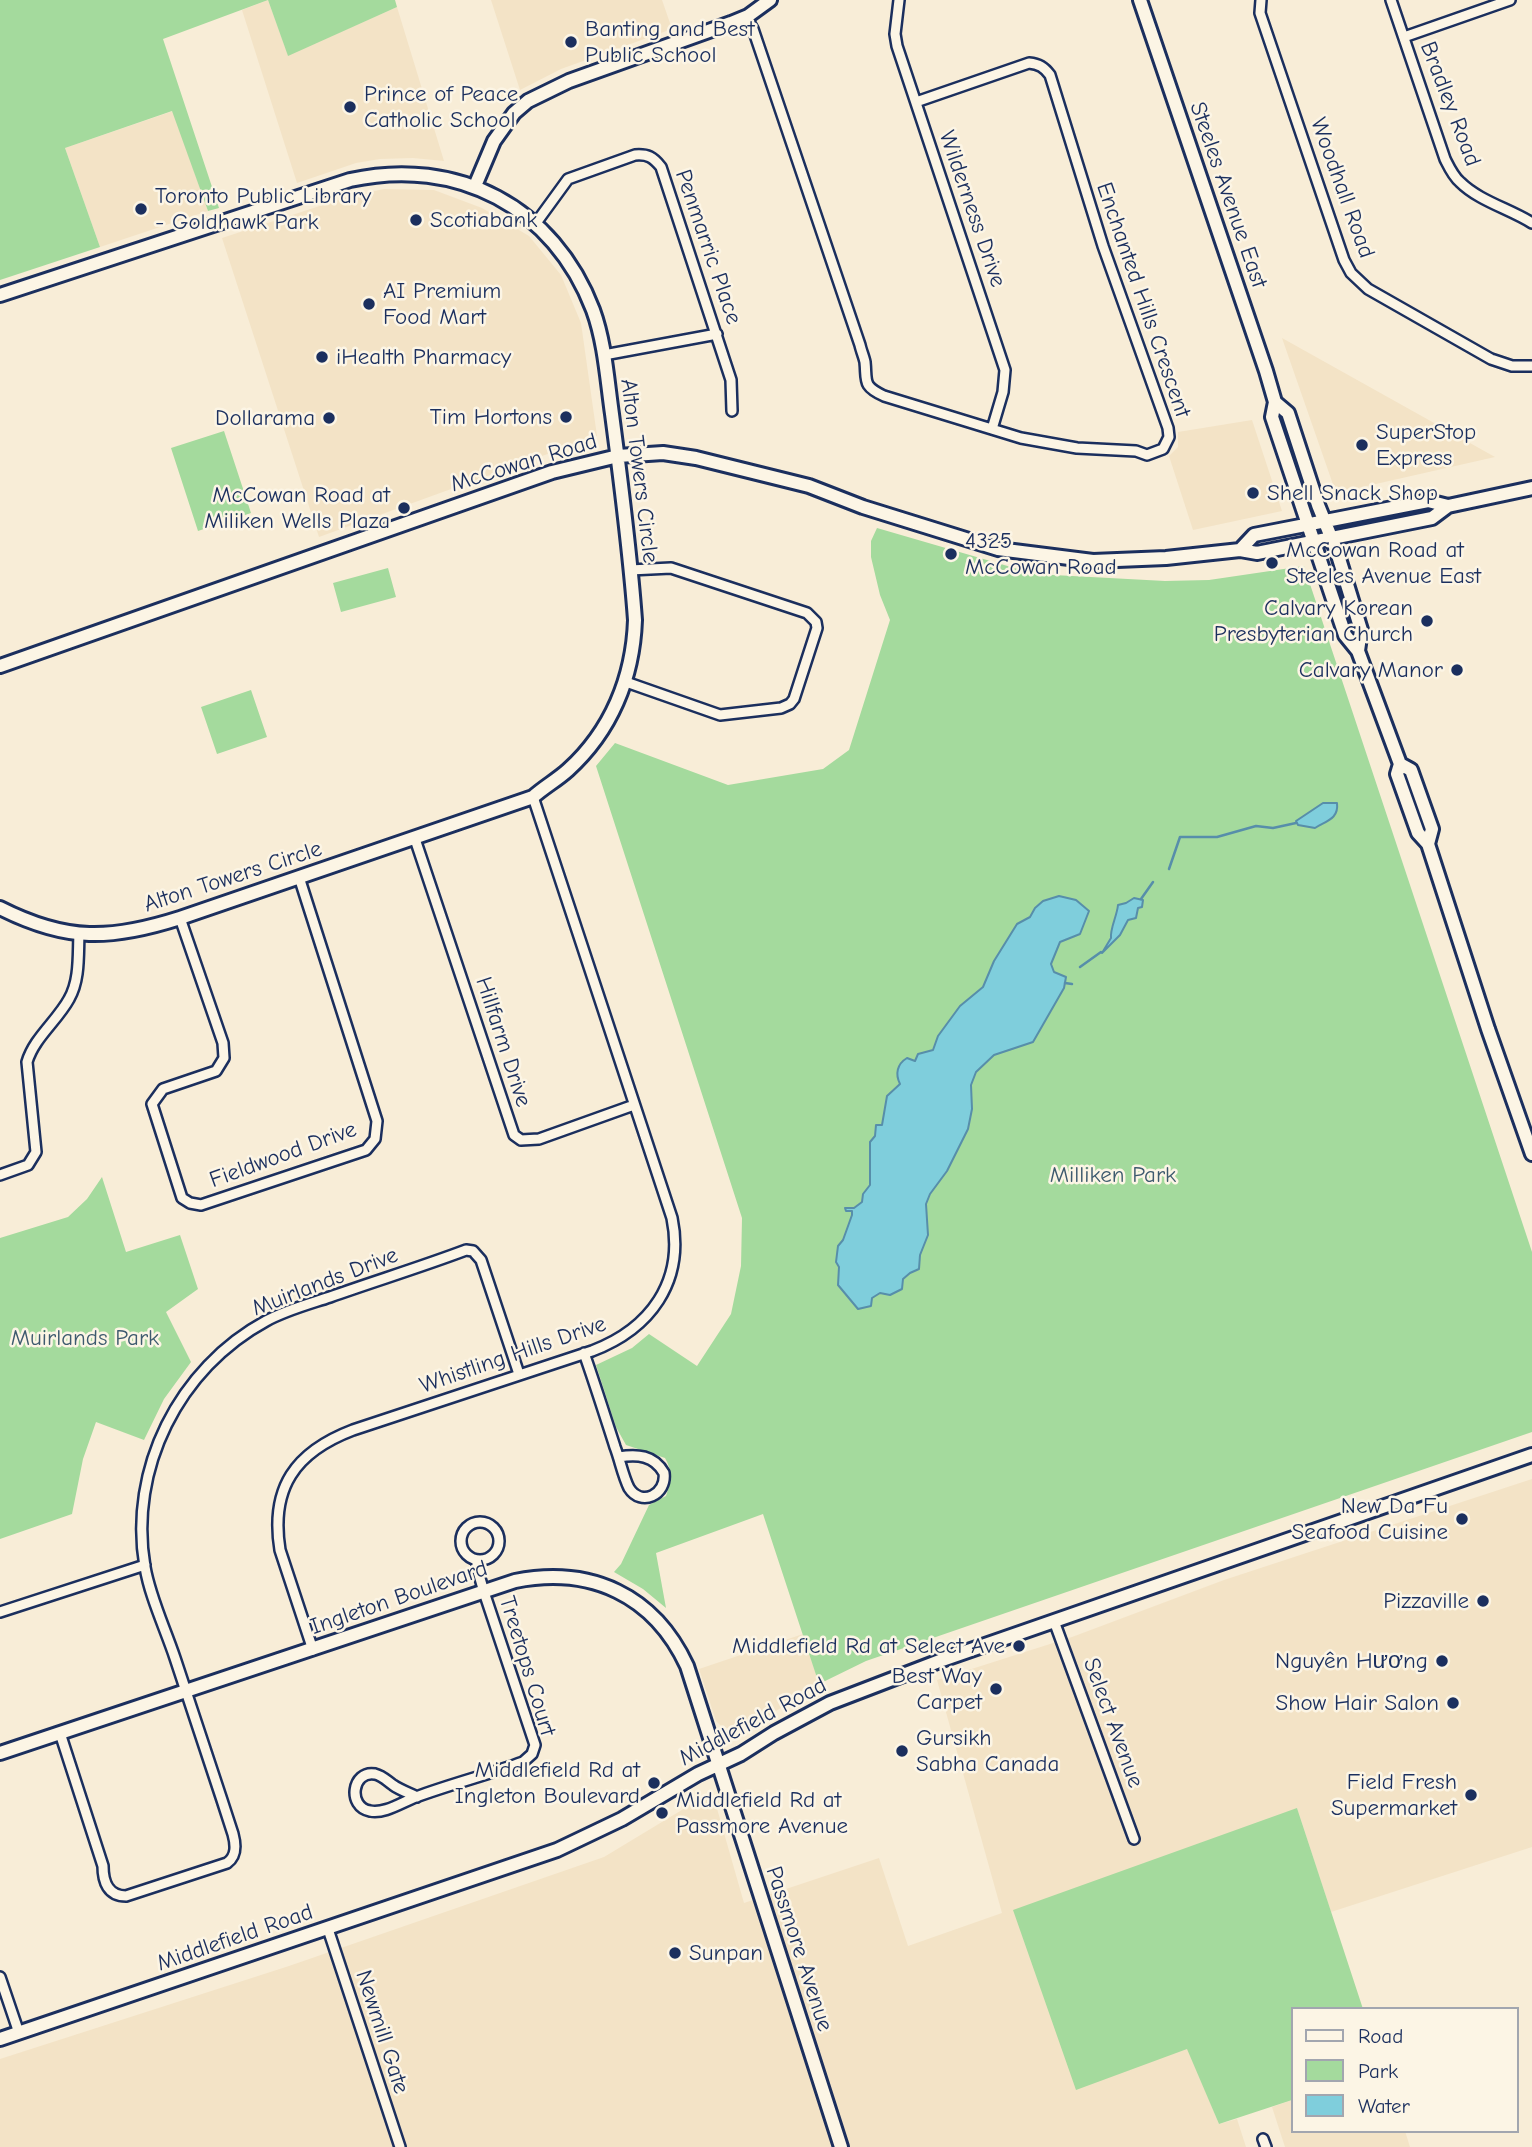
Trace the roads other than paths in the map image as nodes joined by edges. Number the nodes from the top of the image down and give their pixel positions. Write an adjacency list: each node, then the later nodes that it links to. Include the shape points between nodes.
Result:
1 (770, 0): 7 (main road)
2 (899, 0): 9 (street, Wilderness Drive, via 897,47)
3 (1140, 0): 17 (main road, Steeles Avenue East)
4 (1261, 0): 16 (street, Woodhall Road, via 1260,13 1351,274 1368,289 1491,359 1511,366)
5 (1391, 0): 8 (street, Bradley Road)
6 (1510, 0): 8 (street)
7 (746, 17): 10 (main road, via 569,81 527,101 494,141); 19 (street, Enchanted Hills Crescent, via 855,332 865,379 884,396)
8 (1404, 37): 12 (street, Bradley Road, via 1452,173 1471,190)
9 (916, 102): 19 (street, Wilderness Drive, via 1005,370); 19 (street, Enchanted Hills Crescent, via 1029,63 1045,68 1169,437 1163,449 1147,455 1049,444)
10 (475, 186): 11 (main road, Alton Towers Circle); 13 (main road, Alton Towers Circle, via 430,175 392,174 336,184)
11 (536, 223): 14 (street, Penmarric Place, via 568,179 635,155 650,156 661,167); 15 (main road, Alton Towers Circle, via 563,254 586,292)
12 (1532, 223)
13 (0, 295)
14 (717, 334): 15 (street); 18 (street, Penmarric Place, via 731,380)
15 (604, 355): 20 (main road, Alton Towers Circle)
16 (1532, 366)
17 (1275, 402): 23 (main road, Steeles Avenue East, via 1288,413); 24 (main road, Steeles Avenue East, via 1272,417)
18 (732, 411)
19 (992, 429)
20 (618, 456): 27 (main road, McCowan Road, via 663,453 696,458 809,486 998,549 1093,561); 28 (main road, Alton Towers Circle); 30 (main road, McCowan Road, via 552,472)
21 (1532, 488): 22 (main road, McCowan Road)
22 (1448, 506): 23 (main road, McCowan Road, via 1428,501); 25 (main road, McCowan Road, via 1432,518)
23 (1325, 521): 24 (main road, McCowan Road); 25 (main road, Steeles Avenue East)
24 (1308, 525): 26 (main road, Steeles Avenue East); 27 (main road, McCowan Road, via 1254,535)
25 (1331, 537): 26 (main road, McCowan Road); 29 (main road, Steeles Avenue East, via 1361,631)
26 (1314, 541): 27 (main road, McCowan Road, via 1257,553); 29 (main road, Steeles Avenue East, via 1345,635)
27 (1240, 550)
28 (631, 570): 31 (main road, Alton Towers Circle, via 635,631); 31 (street, via 677,570 807,613 817,628 794,699 785,707 720,715)
29 (1358, 651): 39 (main road, Steeles Avenue East, via 1400,764 1396,774 1418,833 1428,844)
30 (0, 666)
31 (626, 682): 32 (main road, Alton Towers Circle, via 592,744 565,773)
32 (533, 797): 33 (main road, Alton Towers Circle); 38 (street, Whistling Hills Drive)
33 (415, 839): 34 (main road, Alton Towers Circle); 38 (street, Hillfarm Drive, via 514,1135 521,1140 539,1139)
34 (299, 877): 36 (main road, Alton Towers Circle); 36 (street, Fieldwood Drive, via 377,1121 377,1134 366,1150 201,1205 182,1198 152,1104 163,1089 216,1071 224,1058 223,1043)
35 (0, 908): 37 (main road, Alton Towers Circle, via 31,922)
36 (180, 918): 37 (main road, Alton Towers Circle, via 124,933)
37 (79, 934): 40 (street, via 72,994 27,1062 36,1152 28,1165)
38 (634, 1105): 41 (street, Whistling Hills Drive, via 672,1218 673,1262 661,1295 644,1319 621,1338)
39 (1532, 1154)
40 (0, 1175)
41 (584, 1353): 42 (street, Whistling Hills Drive); 44 (street)
42 (519, 1374): 46 (street, Muirlands Drive, via 483,1266 473,1251 266,1321 209,1364 164,1429 144,1492); 50 (street, Whistling Hills Drive, via 338,1436 310,1452 297,1466 278,1504 277,1533)
43 (1532, 1455): 49 (main road, Middlefield Road)
44 (619, 1457): 44 (street, via 654,1460 664,1473 663,1487 648,1497 632,1492)
45 (477, 1560): 45 (street, via 465,1553 461,1542 469,1525 481,1522 492,1526 499,1543 495,1554); 47 (street)
46 (145, 1565): 48 (street); 51 (street, Muirlands Drive)
47 (484, 1592): 50 (main road, Ingleton Boulevard); 54 (main road, Ingleton Boulevard, via 526,1579 573,1577 617,1591 646,1608 680,1652); 55 (street, Treetops Court, via 535,1745 523,1762)
48 (0, 1612)
49 (1055, 1621): 54 (main road, Middlefield Road, via 830,1703); 56 (street, Select Avenue)
50 (313, 1650): 51 (main road, Ingleton Boulevard)
51 (186, 1691): 52 (main road, Ingleton Boulevard); 52 (street, Muirlands Drive, via 236,1843 233,1859 223,1865 126,1896 111,1891)
52 (60, 1733): 53 (main road, Ingleton Boulevard)
53 (0, 1754)
54 (718, 1765): 57 (main road, Middlefield Road, via 571,1844); 62 (main road, Passmore Avenue)
55 (417, 1797): 55 (street, Treetops Court, via 372,1773 363,1776 354,1789 358,1804 369,1811)
56 (1134, 1839)
57 (328, 1929): 59 (main road, Middlefield Road); 61 (street, Newmill Gate)
58 (0, 1977): 59 (street)
59 (19, 2033): 60 (main road, Middlefield Road)
60 (0, 2039)
61 (400, 2147)
62 (841, 2147)

